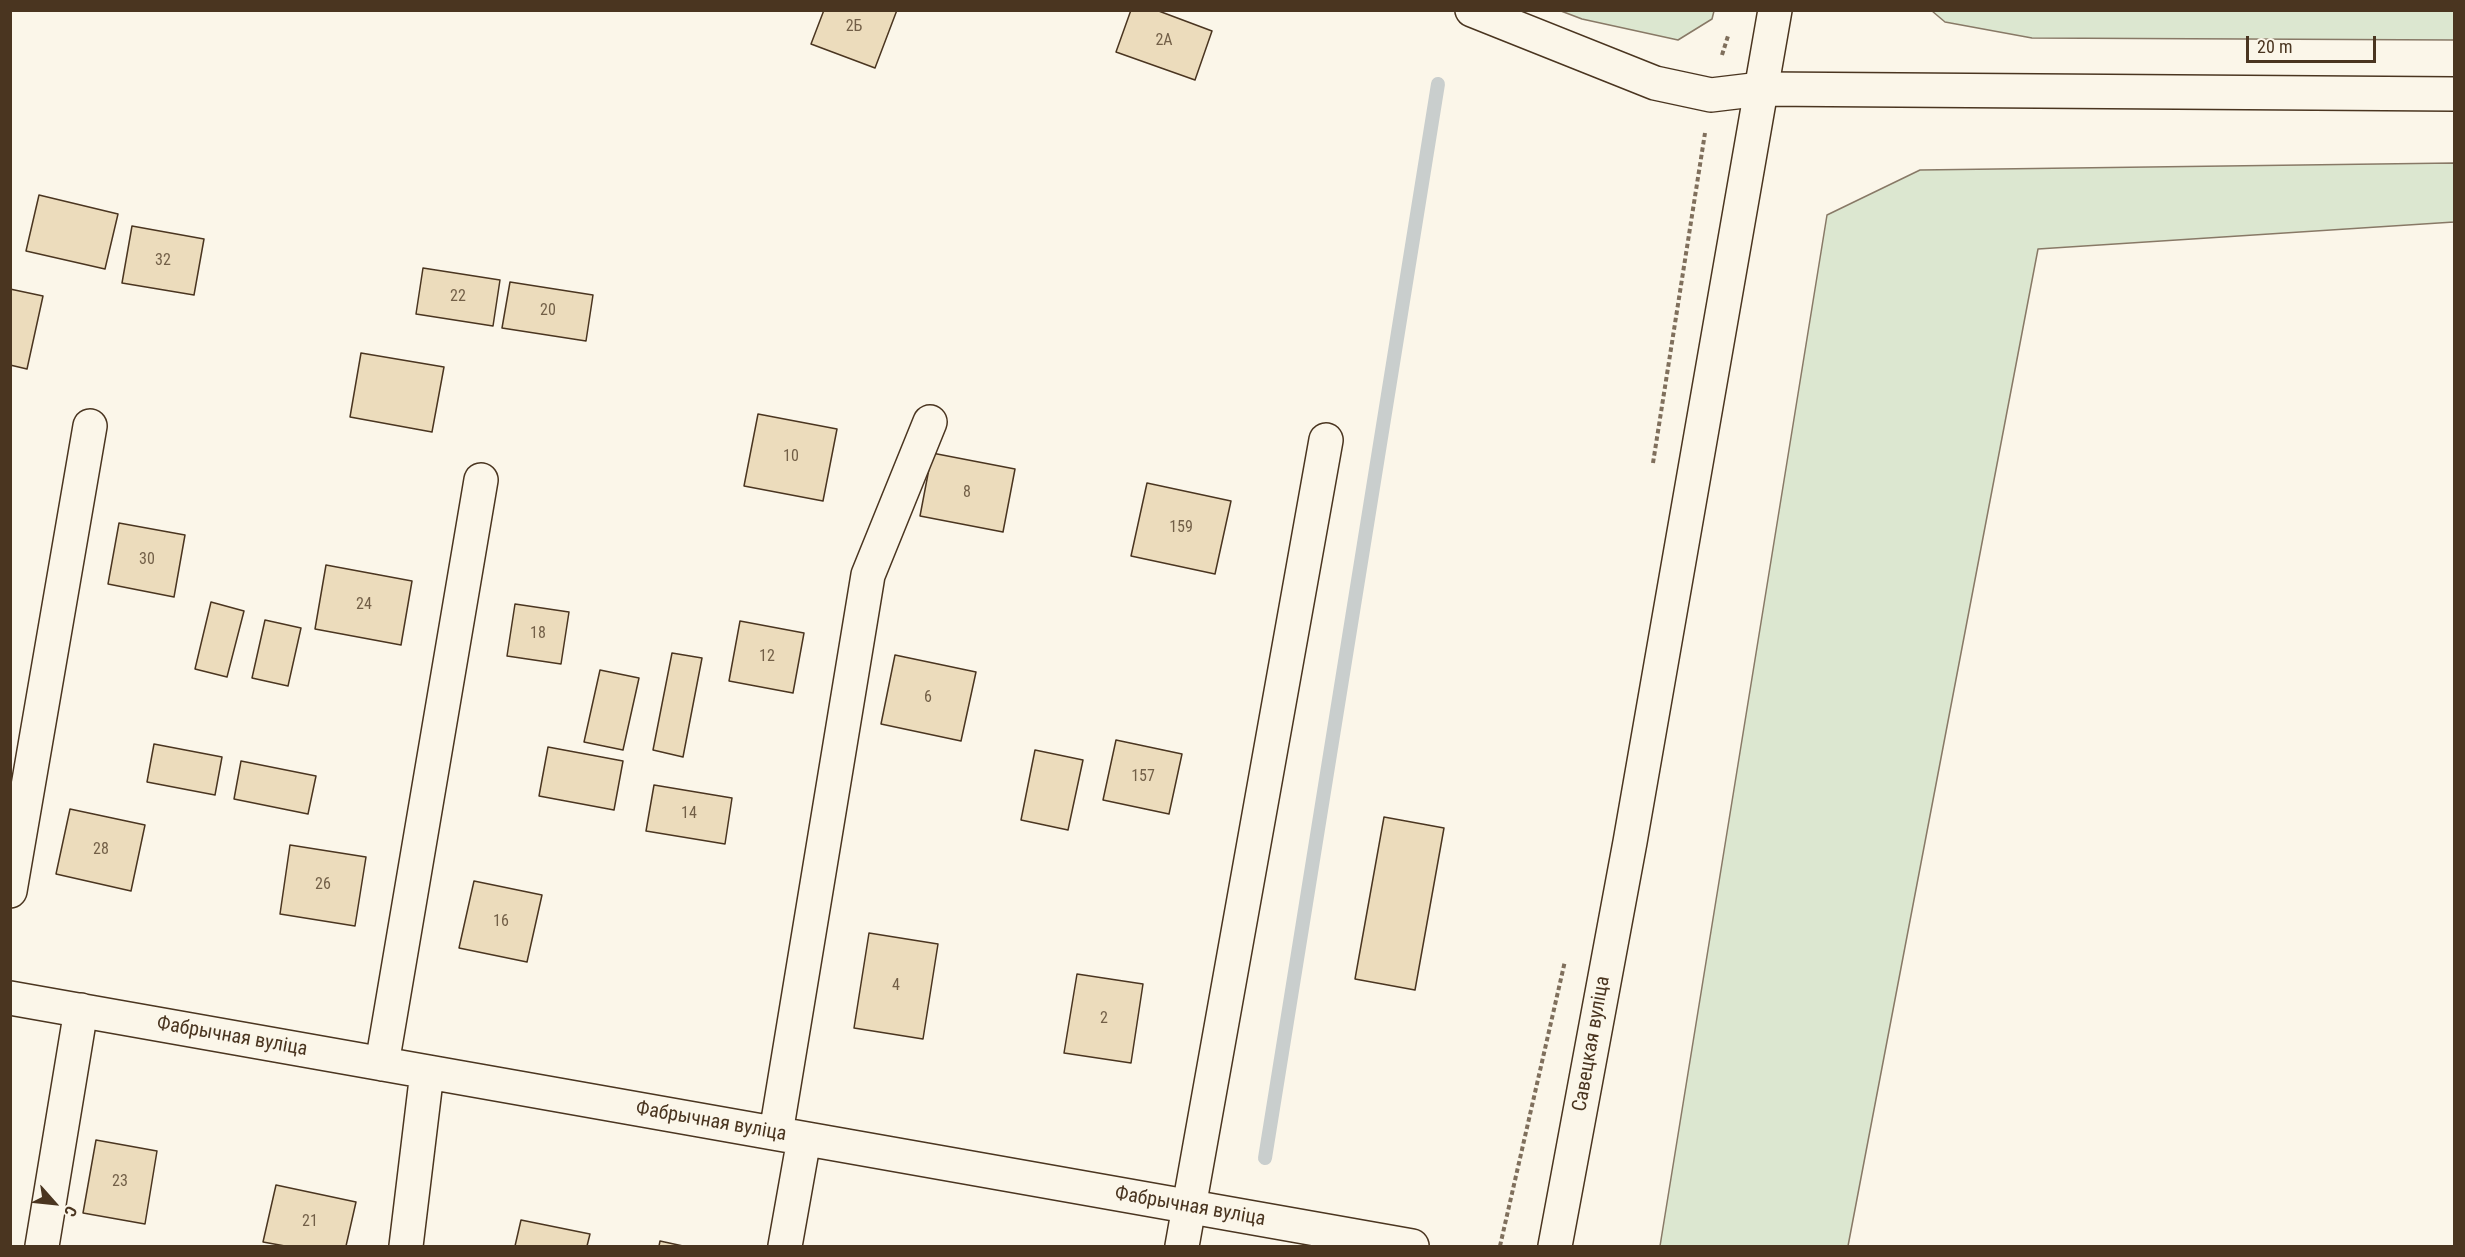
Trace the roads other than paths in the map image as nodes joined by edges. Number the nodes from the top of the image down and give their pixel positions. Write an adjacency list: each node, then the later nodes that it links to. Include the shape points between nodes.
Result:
1 (1472, 10): 3 (street, via 1655,83 1711,95)
2 (1775, 10): 3 (street, Савецкая вуліца)
3 (1761, 89): 4 (street); 21 (street, Савецкая вуліца, via 1630,842)
4 (2454, 94)
5 (930, 422): 14 (street, via 868,575)
6 (90, 426): 9 (street)
7 (1326, 440): 15 (street)
8 (482, 480): 12 (street)
9 (10, 891)
10 (10, 998): 11 (street, Фабрычная вуліца)
11 (81, 1010): 12 (street, Фабрычная вуліца); 16 (street)
12 (382, 1064): 13 (street, Фабрычная вуліца)
13 (427, 1072): 14 (street, Фабрычная вуліца); 17 (street)
14 (790, 1136): 15 (street, Фабрычная вуліца); 18 (street)
15 (1189, 1207): 19 (street); 20 (street, Фабрычная вуліца)
16 (42, 1246)
17 (406, 1246)
18 (785, 1246)
19 (1182, 1246)
20 (1412, 1246)
21 (1555, 1246)

